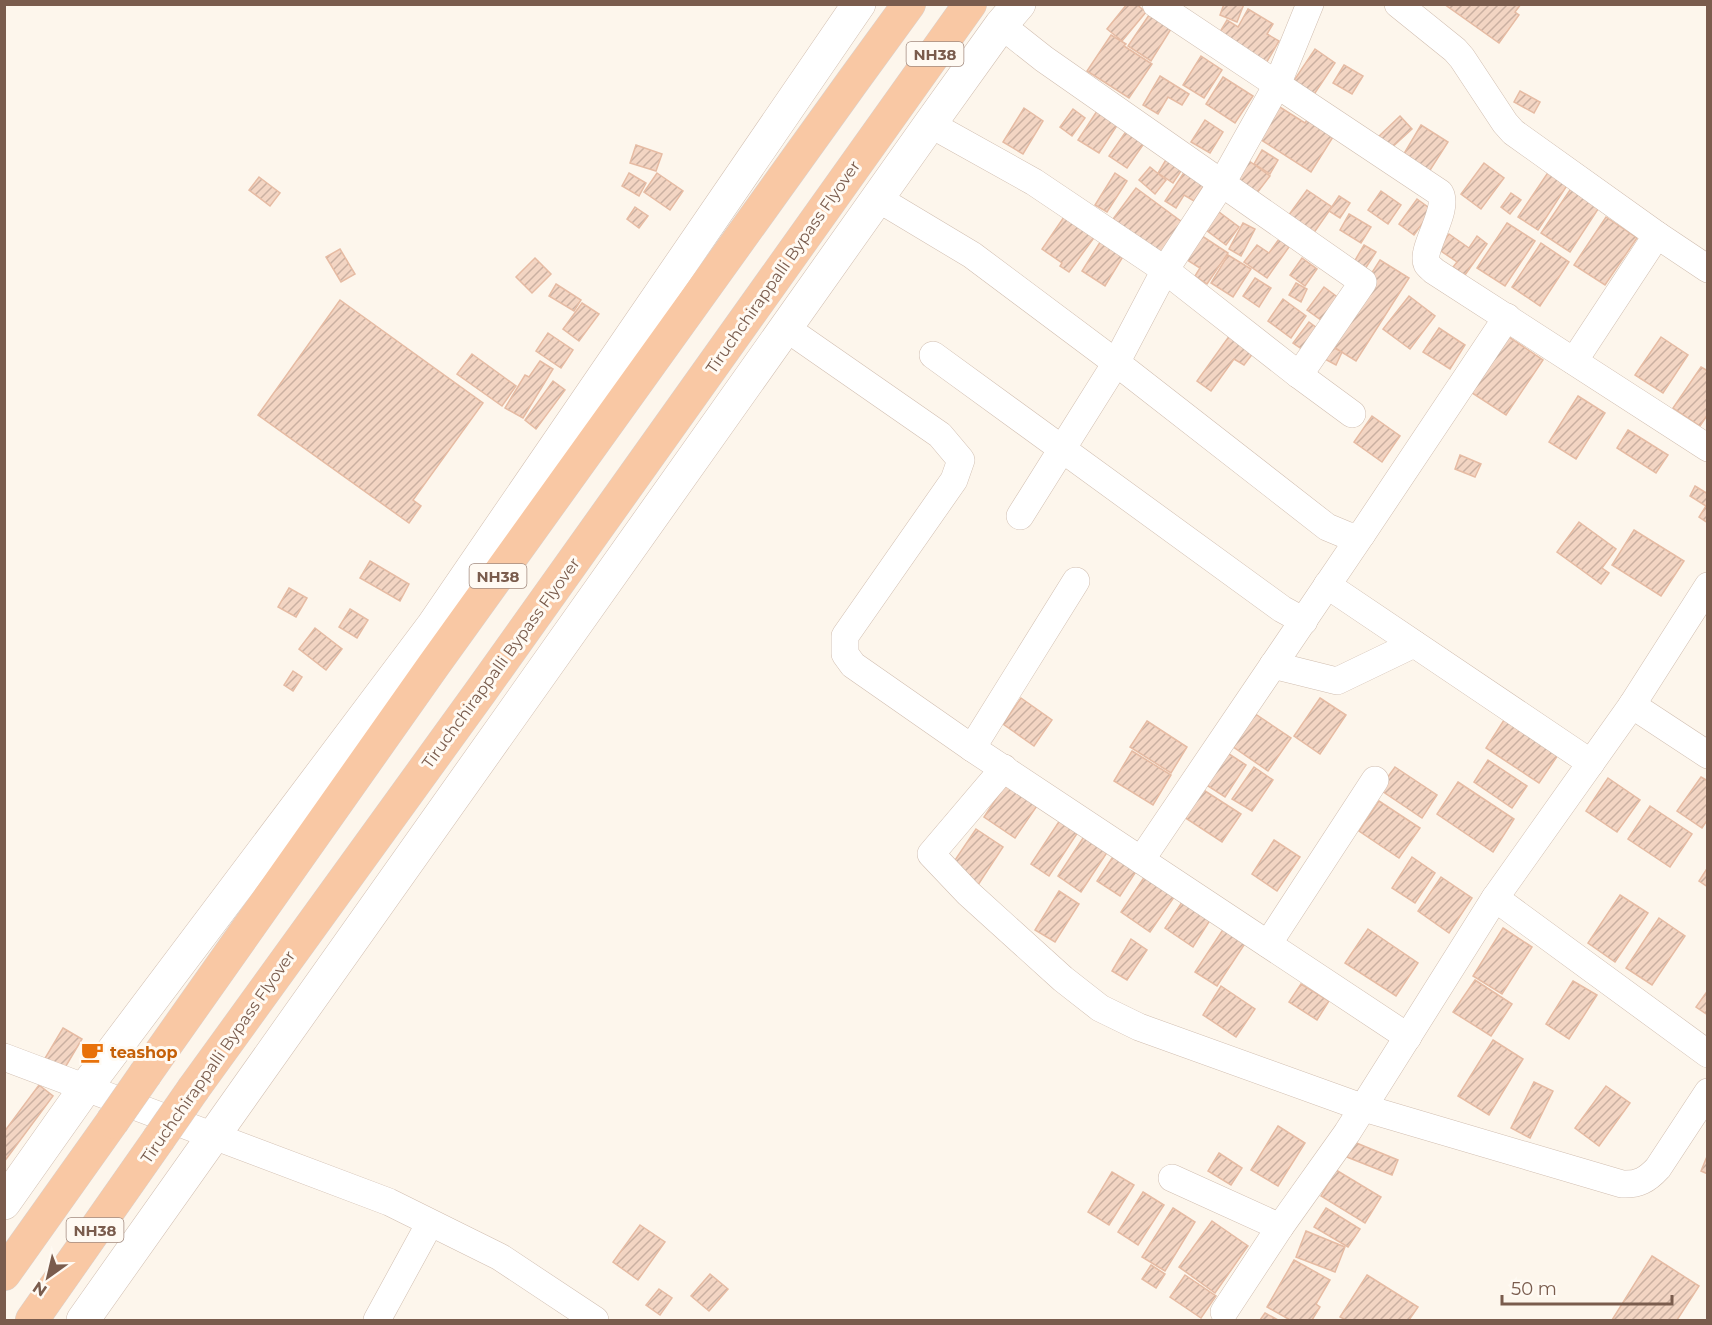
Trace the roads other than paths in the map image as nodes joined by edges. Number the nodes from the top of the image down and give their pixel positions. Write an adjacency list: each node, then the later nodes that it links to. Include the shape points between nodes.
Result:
1 (859, 4): 44 (street, via 432,627)
2 (909, 4): 52 (highway, NH38, bridge, via 433,666)
3 (970, 4): 54 (highway, Tiruchchirappalli Bypass Flyover / NH38, bridge)
4 (1156, 4): 8 (street)
5 (1310, 4): 8 (street)
6 (1398, 4): 12 (street, via 1455,50 1513,132)
7 (1010, 15): 9 (street); 10 (street, via 1044,59)
8 (1278, 85): 10 (street); 15 (street, via 1440,193 1441,209 1426,264)
9 (930, 124): 11 (street); 14 (street, via 1034,182)
10 (1222, 183): 14 (street); 20 (street, via 1364,282)
11 (877, 198): 16 (street); 19 (street, via 972,255)
12 (1657, 235): 13 (street); 18 (street)
13 (1707, 269)
14 (1165, 270): 19 (street); 20 (street)
15 (1507, 317): 18 (street); 25 (street)
16 (786, 328): 33 (street, via 940,435 961,460 954,480 845,636 845,654 854,665); 47 (street)
17 (933, 355): 23 (street)
18 (1574, 361): 22 (street)
19 (1116, 363): 23 (street); 25 (street, via 1327,527 1351,537)
20 (1299, 375): 21 (street)
21 (1352, 414)
22 (1707, 448)
23 (1062, 449): 24 (street); 29 (street)
24 (1020, 516)
25 (1362, 534): 27 (street)
26 (1076, 581): 33 (street)
27 (1327, 585): 29 (street); 30 (street)
28 (1707, 586): 32 (street)
29 (1304, 621): 31 (street)
30 (1414, 644): 31 (street, via 1337,681); 35 (street)
31 (1273, 665): 38 (street)
32 (1632, 705): 34 (street); 35 (street)
33 (972, 748): 36 (street)
34 (1707, 755)
35 (1591, 763): 39 (street)
36 (1004, 768): 38 (street); 46 (street, via 931,854 968,893 1100,1008 1139,1027)
37 (1375, 780): 40 (street)
38 (1142, 860): 40 (street)
39 (1495, 898): 41 (street); 42 (street)
40 (1268, 944): 41 (street)
41 (1408, 1037): 46 (street)
42 (1707, 1054)
43 (4, 1057): 44 (street)
44 (86, 1087): 47 (street); 49 (street)
45 (1707, 1092): 46 (street, via 1650,1178 1631,1184)
46 (1364, 1108): 51 (street)
47 (214, 1136): 50 (street, via 389,1202); 55 (street)
48 (1172, 1178): 51 (street)
49 (4, 1203)
50 (430, 1223): 56 (street); 57 (street, via 500,1257)
51 (1280, 1227): 53 (street)
52 (4, 1274)
53 (1224, 1312)
54 (32, 1320)
55 (83, 1320)
56 (377, 1320)
57 (595, 1320)

